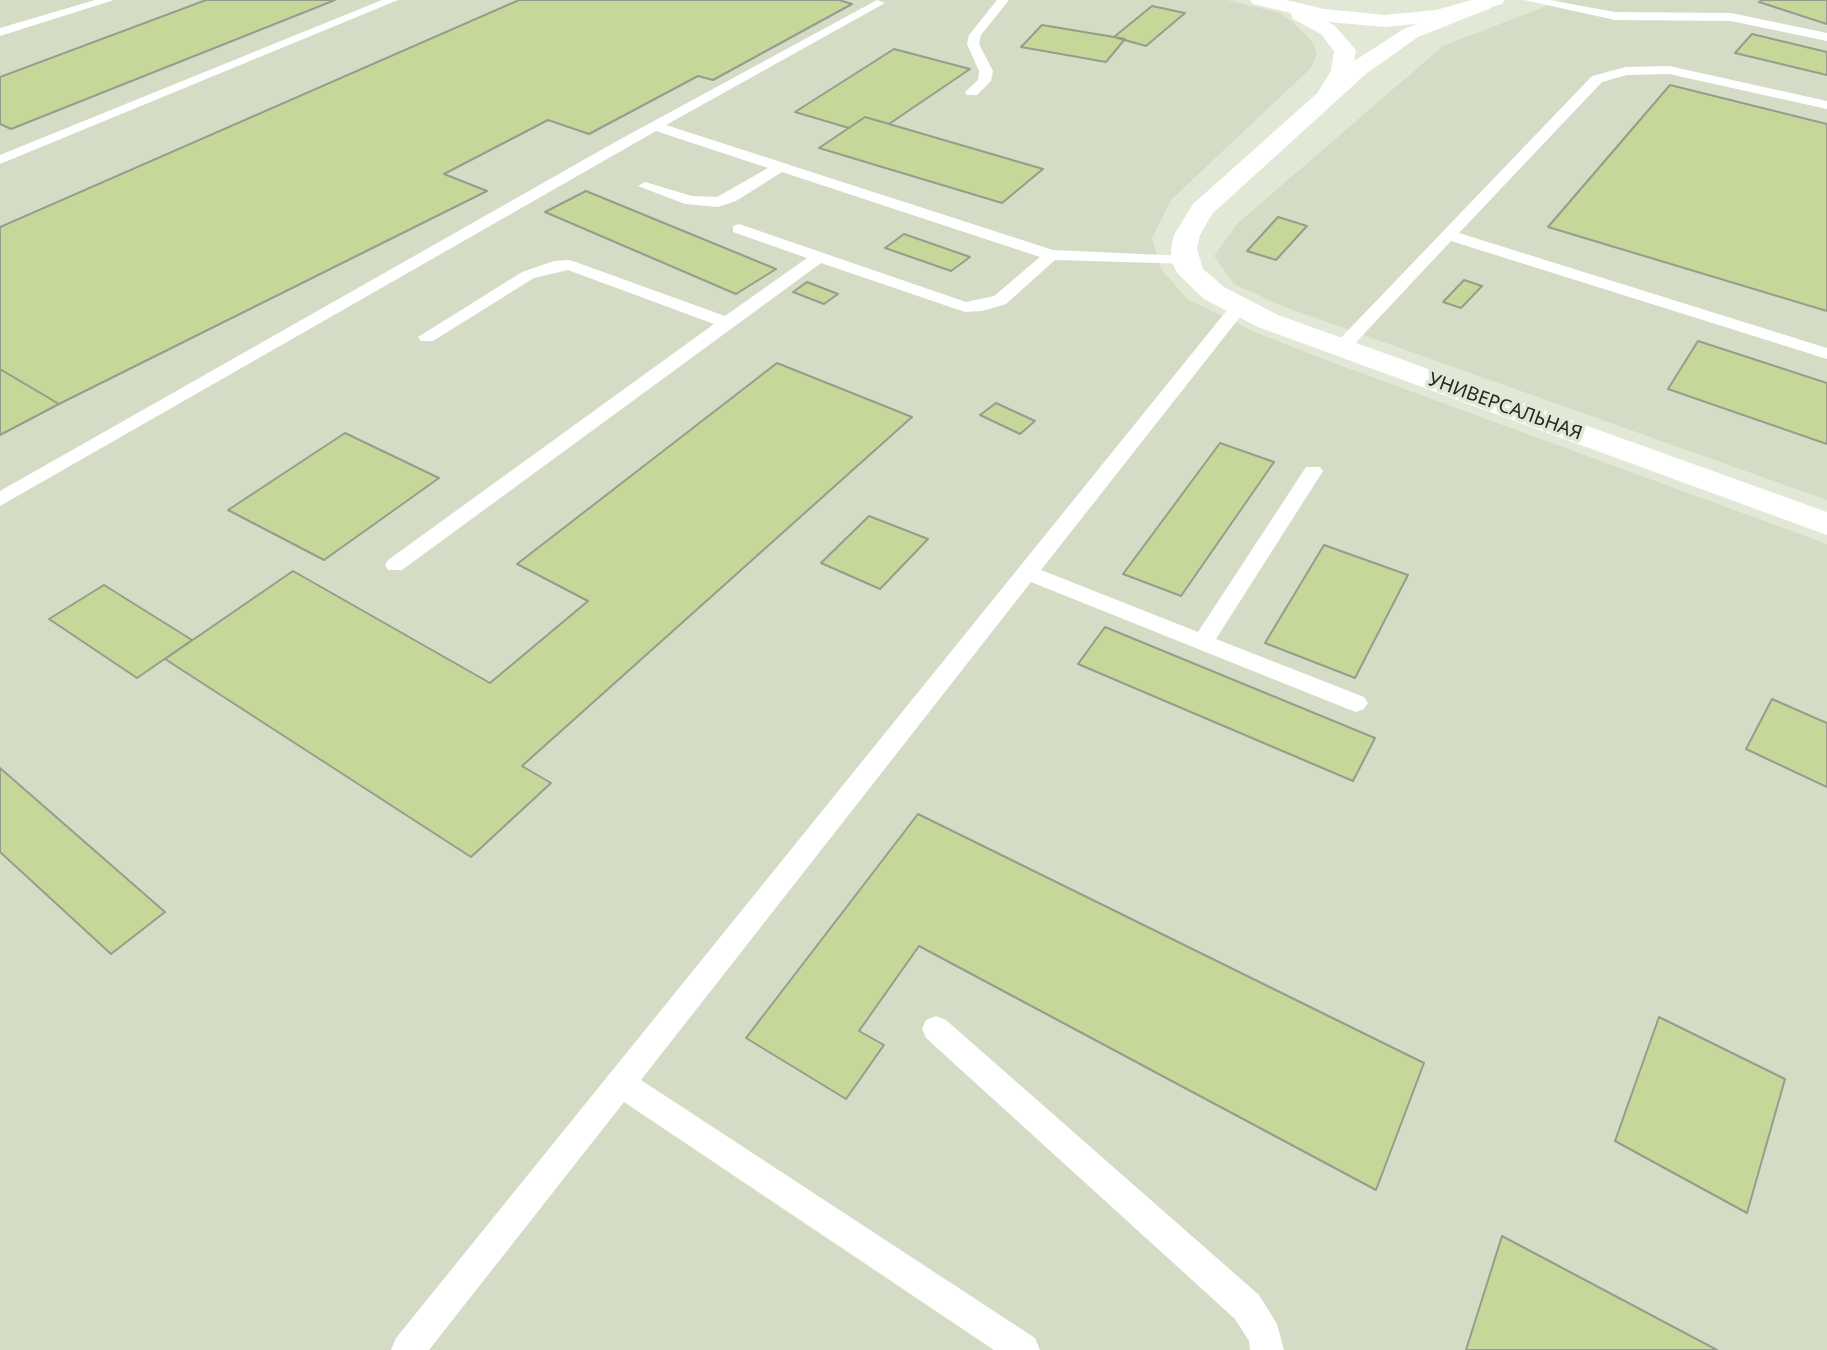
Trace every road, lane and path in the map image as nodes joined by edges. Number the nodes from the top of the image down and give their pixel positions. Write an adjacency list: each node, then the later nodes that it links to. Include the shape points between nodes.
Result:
1 (108, 0): 8 (lane)
2 (392, 0): 14 (lane)
3 (1003, 0): 10 (lane, via 975,35 973,44 986,71 984,81)
4 (1531, 0): 9 (lane, via 1615,16 1731,17)
5 (1489, 2): 7 (street, via 1437,16 1385,21 1345,19); 11 (street, via 1411,33)
6 (879, 3): 13 (lane)
7 (1269, 3): 11 (street, via 1328,30 1341,43 1346,57)
8 (0, 32)
9 (1827, 37)
10 (972, 92)
11 (1329, 92): 21 (street, via 1202,209 1187,235)
12 (1827, 105): 18 (lane, via 1693,72 1649,69 1609,74 1597,79)
13 (654, 126): 15 (lane); 28 (lane)
14 (1, 159)
15 (780, 167): 16 (lane, via 731,198 718,201 690,201); 19 (lane)
16 (645, 186)
17 (739, 229): 20 (lane)
18 (1448, 235): 25 (lane); 26 (lane)
19 (1051, 255): 20 (lane, via 1000,300 974,307); 21 (lane)
20 (818, 257): 23 (lane)
21 (1188, 268): 22 (street, УНИВЕРСАЛЬНАЯ, via 1213,293)
22 (1238, 308): 25 (street, УНИВЕРСАЛЬНАЯ); 31 (lane)
23 (727, 323): 24 (lane, via 585,268 562,266 528,275); 30 (lane)
24 (428, 337)
25 (1341, 348): 29 (street, УНИВЕРСАЛЬНАЯ)
26 (1827, 354)
27 (1312, 471): 32 (lane)
28 (0, 500)
29 (1827, 524)
30 (395, 565)
31 (1028, 573): 32 (lane); 35 (lane)
32 (1203, 642): 33 (lane)
33 (1356, 703)
34 (936, 1029): 38 (lane, via 1247,1307 1265,1336)
35 (621, 1083): 36 (lane); 37 (lane)
36 (408, 1350)
37 (1023, 1350)
38 (1267, 1350)

